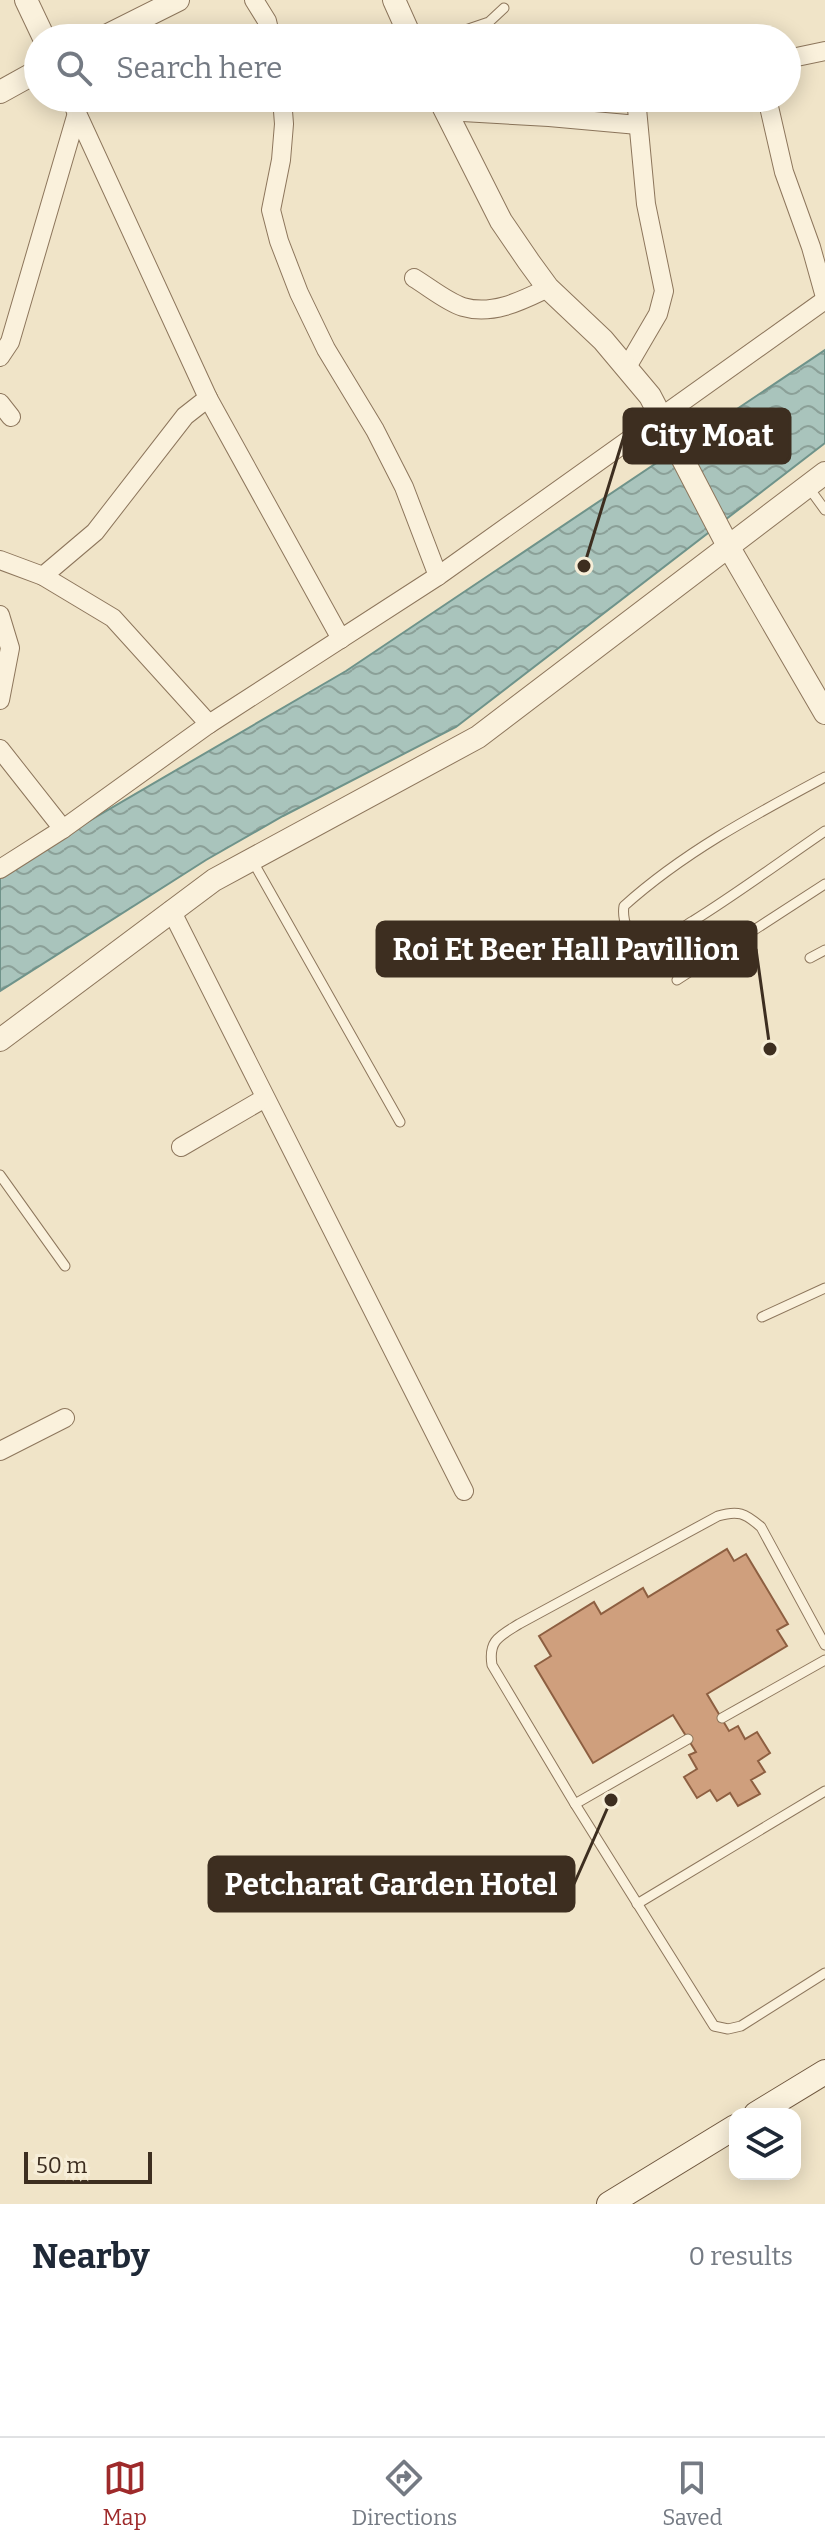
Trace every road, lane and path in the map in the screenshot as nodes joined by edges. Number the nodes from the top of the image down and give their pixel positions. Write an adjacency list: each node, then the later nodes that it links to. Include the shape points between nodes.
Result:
1 (26, 0): 6 (street)
2 (178, 0): 7 (street)
3 (254, 0): 8 (street)
4 (394, 0): 9 (street)
5 (504, 8): 10 (lane)
6 (37, 24)
7 (130, 24)
8 (268, 24)
9 (405, 24)
10 (483, 24)
11 (825, 51): 12 (street)
12 (801, 56)
13 (24, 79): 14 (street)
14 (0, 92)
15 (72, 112): 26 (street, via 10,342)
16 (77, 112): 28 (street)
17 (283, 112): 35 (street, via 271,210 279,241 326,349 404,487)
18 (446, 112): 24 (street, via 501,221)
19 (504, 112): 22 (street)
20 (637, 112): 22 (street)
21 (770, 112): 25 (street)
22 (638, 125): 27 (street, via 646,204 664,291 658,314)
23 (414, 278): 24 (street, via 464,307 497,308)
24 (548, 288): 27 (street)
25 (825, 299): 29 (street)
26 (0, 357)
27 (627, 367): 29 (street)
28 (208, 398): 34 (street, via 185,416 95,532); 37 (street)
29 (662, 417): 32 (street); 35 (street)
30 (816, 479): 31 (lane); 32 (street)
31 (825, 510)
32 (724, 540): 39 (street); 45 (street, via 478,737)
33 (0, 560): 34 (street)
34 (43, 576): 40 (street, via 113,618)
35 (438, 576): 37 (street)
36 (0, 615): 38 (street, via 10,648)
37 (341, 639): 40 (street)
38 (0, 700)
39 (825, 713)
40 (209, 724): 43 (street)
41 (2, 755): 43 (street)
42 (825, 777): 44 (lane, via 660,874 624,906 628,932 640,943 654,945)
43 (63, 829): 46 (street)
44 (825, 831)
45 (252, 860): 48 (street); 54 (lane)
46 (0, 869)
47 (825, 884): 51 (lane)
48 (171, 910): 52 (street); 53 (street)
49 (825, 950): 50 (lane)
50 (810, 958)
51 (677, 980)
52 (0, 1040)
53 (265, 1098): 55 (street); 62 (street)
54 (400, 1122)
55 (181, 1147)
56 (0, 1175): 57 (lane)
57 (65, 1266)
58 (825, 1288): 59 (lane)
59 (762, 1317)
60 (65, 1418): 61 (street)
61 (0, 1451)
62 (464, 1491)
63 (825, 1645): 68 (lane, via 761,1527 733,1511 519,1624 497,1639 490,1651 492,1665)
64 (825, 1660): 65 (lane)
65 (722, 1718)
66 (688, 1739): 68 (lane)
67 (825, 1791): 69 (lane)
68 (575, 1804): 69 (lane)
69 (637, 1904): 70 (lane, via 714,2026 741,2026)
70 (825, 1973)
71 (825, 2072): 72 (main road)
72 (766, 2108)
73 (729, 2131): 74 (main road)
74 (609, 2204)

